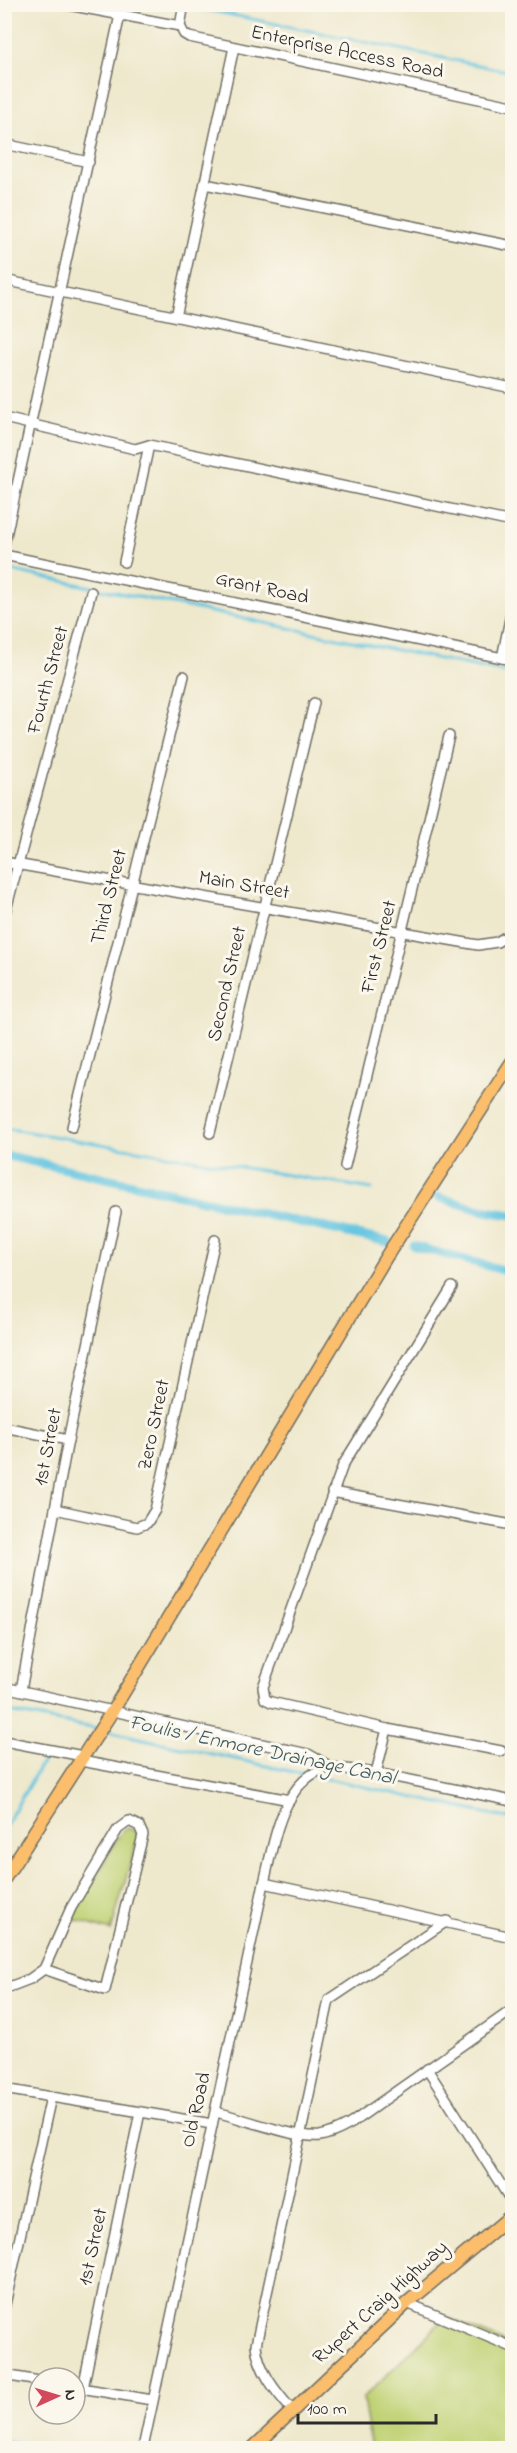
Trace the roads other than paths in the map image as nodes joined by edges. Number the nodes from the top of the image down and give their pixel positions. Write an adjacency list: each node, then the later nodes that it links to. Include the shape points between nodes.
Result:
1 (63, 4): 3 (street)
2 (184, 8): 4 (street)
3 (120, 15): 4 (street); 8 (street)
4 (180, 26): 5 (street, Enterprise Access Road, via 189,37)
5 (234, 47): 6 (street, Enterprise Access Road); 9 (street)
6 (513, 106)
7 (4, 144): 8 (street)
8 (88, 162): 12 (street)
9 (205, 184): 10 (street); 13 (street)
10 (513, 246)
11 (4, 279): 12 (street)
12 (59, 291): 13 (street); 16 (street)
13 (176, 317): 14 (street)
14 (513, 388)
15 (4, 418): 16 (street)
16 (30, 424): 17 (street, via 135,448); 19 (street)
17 (149, 445): 18 (street); 21 (street)
18 (513, 522)
19 (4, 546)
20 (4, 555): 24 (street, Grant Road)
21 (124, 562)
22 (91, 592): 30 (street, Fourth Street)
23 (513, 609): 24 (street)
24 (502, 658): 25 (street, Grant Road)
25 (513, 660)
26 (184, 676): 31 (street, Third Street)
27 (314, 703): 32 (street, Second Street)
28 (449, 736): 34 (street, First Street)
29 (4, 862): 30 (street, Main Street)
30 (18, 864): 31 (street, Main Street); 33 (street, Fourth Street)
31 (132, 884): 32 (street, Main Street); 38 (street, Third Street)
32 (264, 908): 34 (street, Main Street); 39 (street, Second Street)
33 (4, 917)
34 (402, 932): 35 (street, Main Street, via 478,945 497,942); 40 (street, First Street)
35 (513, 933)
36 (513, 1062): 37 (main road)
37 (508, 1080): 51 (main road, via 395,1243)
38 (72, 1127)
39 (210, 1133)
40 (345, 1166)
41 (116, 1212): 45 (street, 1st Street)
42 (214, 1240): 47 (street, Zero Street, via 155,1510 147,1523 137,1527)
43 (452, 1287): 46 (street, via 343,1465)
44 (4, 1427): 45 (street)
45 (68, 1440): 47 (street, 1st Street)
46 (332, 1492): 48 (street); 52 (street, via 263,1687 265,1699)
47 (55, 1509): 50 (street, 1st Street)
48 (513, 1525)
49 (4, 1687): 50 (street)
50 (21, 1690): 51 (street)
51 (113, 1710): 55 (main road); 56 (street, via 308,1754)
52 (387, 1729): 54 (street); 57 (street)
53 (4, 1741): 55 (street)
54 (501, 1751)
55 (82, 1758): 58 (street); 60 (main road)
56 (328, 1768): 57 (street); 58 (street, Old Road, via 299,1785)
57 (376, 1773): 59 (street)
58 (290, 1800): 61 (street, Old Road, via 279,1819)
59 (513, 1801)
60 (4, 1879)
61 (264, 1883): 62 (street); 71 (street, Old Road)
62 (447, 1921): 63 (street); 73 (street, via 329,2000)
63 (513, 1937)
64 (44, 1969): 64 (street, via 105,1989 143,1835 139,1826 129,1821 118,1828 71,1908); 65 (street)
65 (4, 1989)
66 (513, 2010): 67 (street)
67 (427, 2069): 73 (street, via 341,2130 320,2136); 74 (street)
68 (4, 2089): 69 (street)
69 (51, 2097): 70 (street); 77 (street)
70 (140, 2112): 72 (street); 79 (street, 1st Street)
71 (216, 2112): 72 (street, Old Road); 73 (street)
72 (212, 2124): 83 (street, Old Road)
73 (300, 2134): 84 (street, via 256,2345 258,2360)
74 (513, 2202)
75 (513, 2215): 76 (main road, Rupert Craig Highway)
76 (407, 2303): 78 (street); 84 (main road, Rupert Craig Highway)
77 (4, 2310)
78 (513, 2347)
79 (84, 2366)
80 (4, 2375): 81 (street)
81 (27, 2379)
82 (87, 2389): 83 (street)
83 (152, 2400): 85 (street, Old Road)
84 (292, 2410): 86 (main road, Rupert Craig Highway)
85 (143, 2448)
86 (253, 2448)

